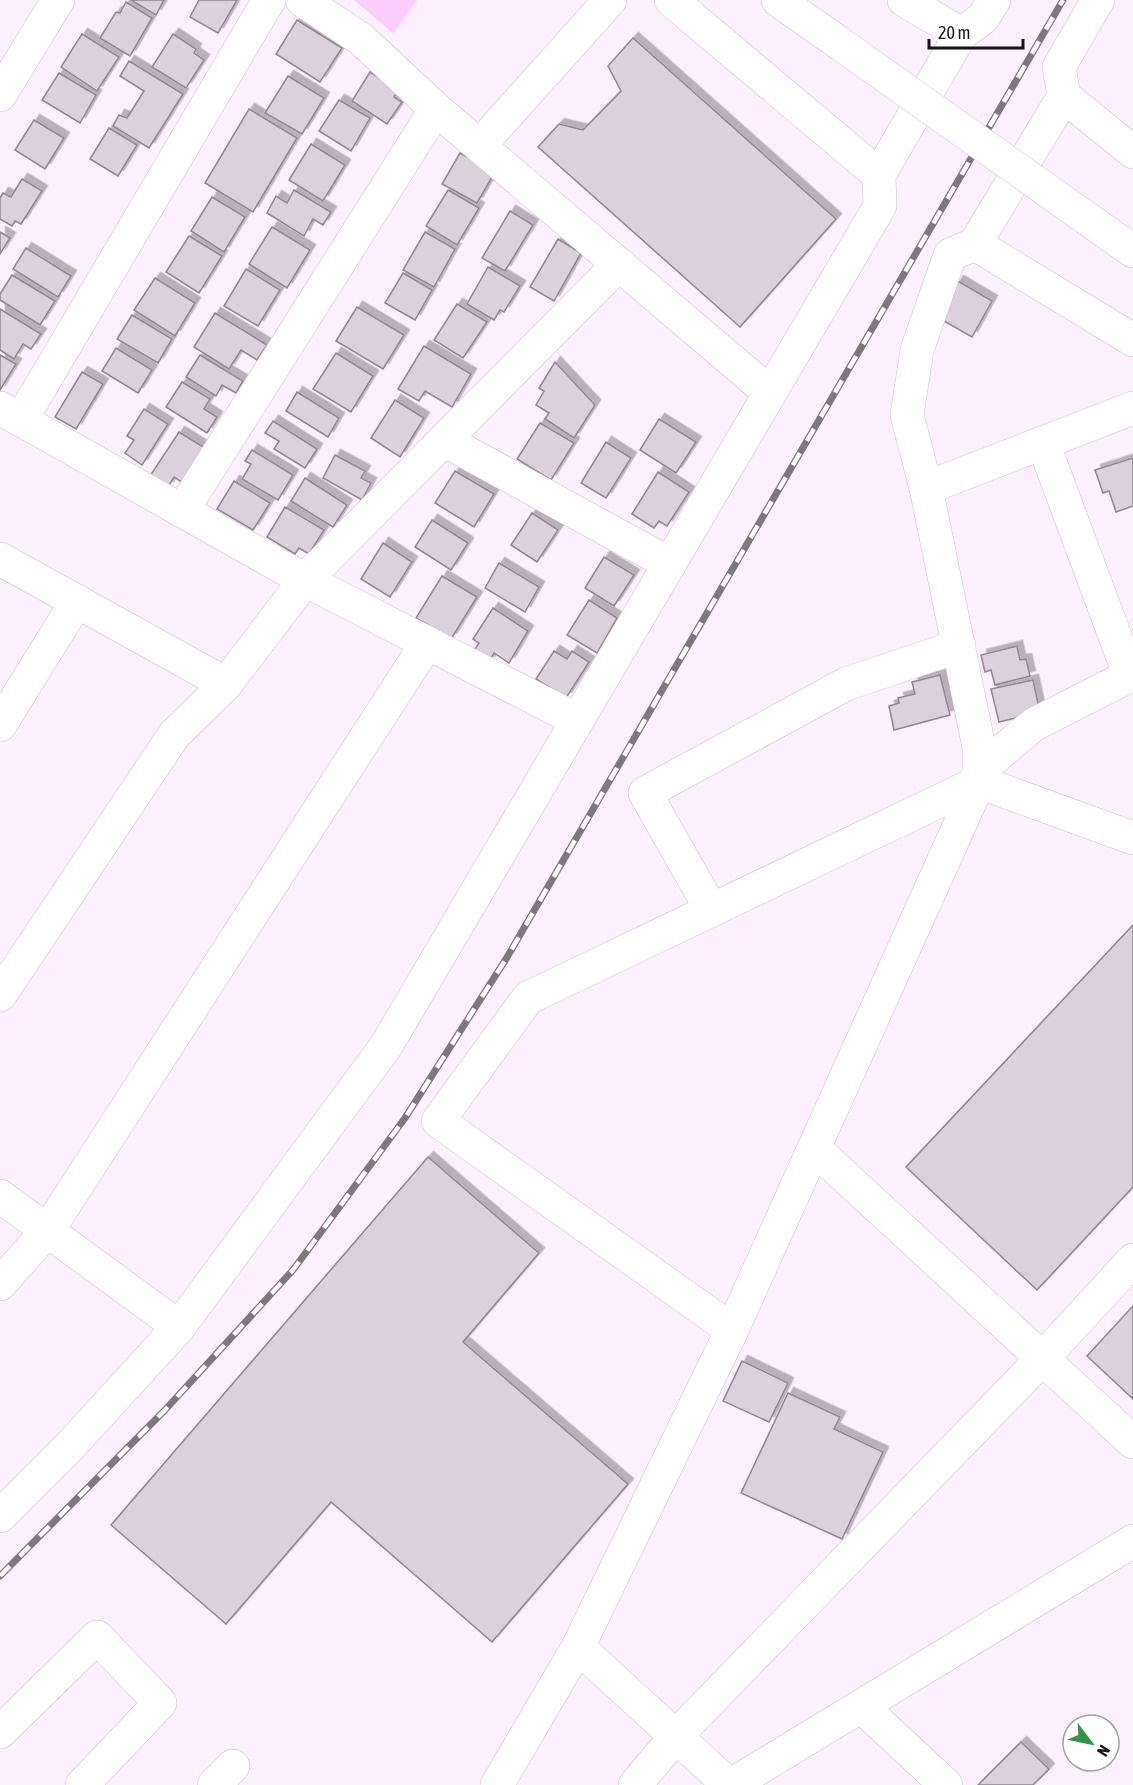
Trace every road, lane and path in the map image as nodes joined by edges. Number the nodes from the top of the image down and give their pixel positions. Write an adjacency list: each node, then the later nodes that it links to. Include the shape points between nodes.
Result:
1 (58, 0): 11 (street)
2 (269, 0): 23 (street)
3 (302, 0): 13 (street, via 361,39)
4 (609, 0): 14 (street)
5 (671, 0): 16 (street)
6 (778, 0): 18 (street, bridge)
7 (904, 0): 10 (street)
8 (994, 0): 10 (street, via 983,18)
9 (1098, 0): 12 (street, via 1059,67)
10 (961, 34): 16 (street)
11 (0, 95)
12 (1064, 96): 15 (street); 17 (street)
13 (436, 109): 14 (street); 27 (street)
14 (480, 146): 19 (street)
15 (1133, 152)
16 (879, 175): 21 (street, via 880,206)
17 (975, 244): 20 (street); 26 (street, via 950,255 917,350 907,415)
18 (1133, 251)
19 (619, 264): 21 (street); 24 (street)
20 (1133, 340)
21 (770, 393): 29 (street)
22 (1133, 408): 25 (street)
23 (10, 414): 27 (street)
24 (444, 440): 29 (street); 30 (street)
25 (1043, 442): 26 (street); 34 (street)
26 (926, 488): 33 (street)
27 (182, 512): 30 (street)
28 (0, 559): 31 (street)
29 (670, 564): 36 (street)
30 (305, 580): 32 (street); 35 (street)
31 (77, 601): 35 (street); 37 (street)
32 (427, 643): 36 (street); 44 (street)
33 (959, 646): 38 (street, via 979,747); 40 (street, via 846,684 645,793)
34 (1131, 675): 38 (street, via 1033,725)
35 (226, 684): 41 (street, via 174,735)
36 (578, 720): 47 (street, via 386,1046)
37 (0, 725)
38 (979, 777): 39 (street); 40 (street); 42 (street)
39 (1133, 838)
40 (711, 909): 48 (street, via 528,998 438,1121)
41 (0, 995)
42 (816, 1149): 48 (street); 49 (street)
43 (0, 1196): 44 (street)
44 (48, 1230): 46 (street); 47 (street)
45 (1133, 1260): 49 (street)
46 (0, 1284)
47 (179, 1327): 51 (street)
48 (732, 1330): 53 (street)
49 (1042, 1359): 50 (street); 56 (street)
50 (1133, 1442)
51 (0, 1516)
52 (1133, 1541): 54 (street)
53 (578, 1647): 56 (street); 58 (street)
54 (861, 1706): 60 (street); 61 (street)
55 (0, 1732): 57 (street, via 97,1637 160,1703)
56 (676, 1736): 59 (street); 60 (street)
57 (82, 1785)
58 (497, 1785)
59 (635, 1785)
60 (730, 1785)
61 (946, 1785)

